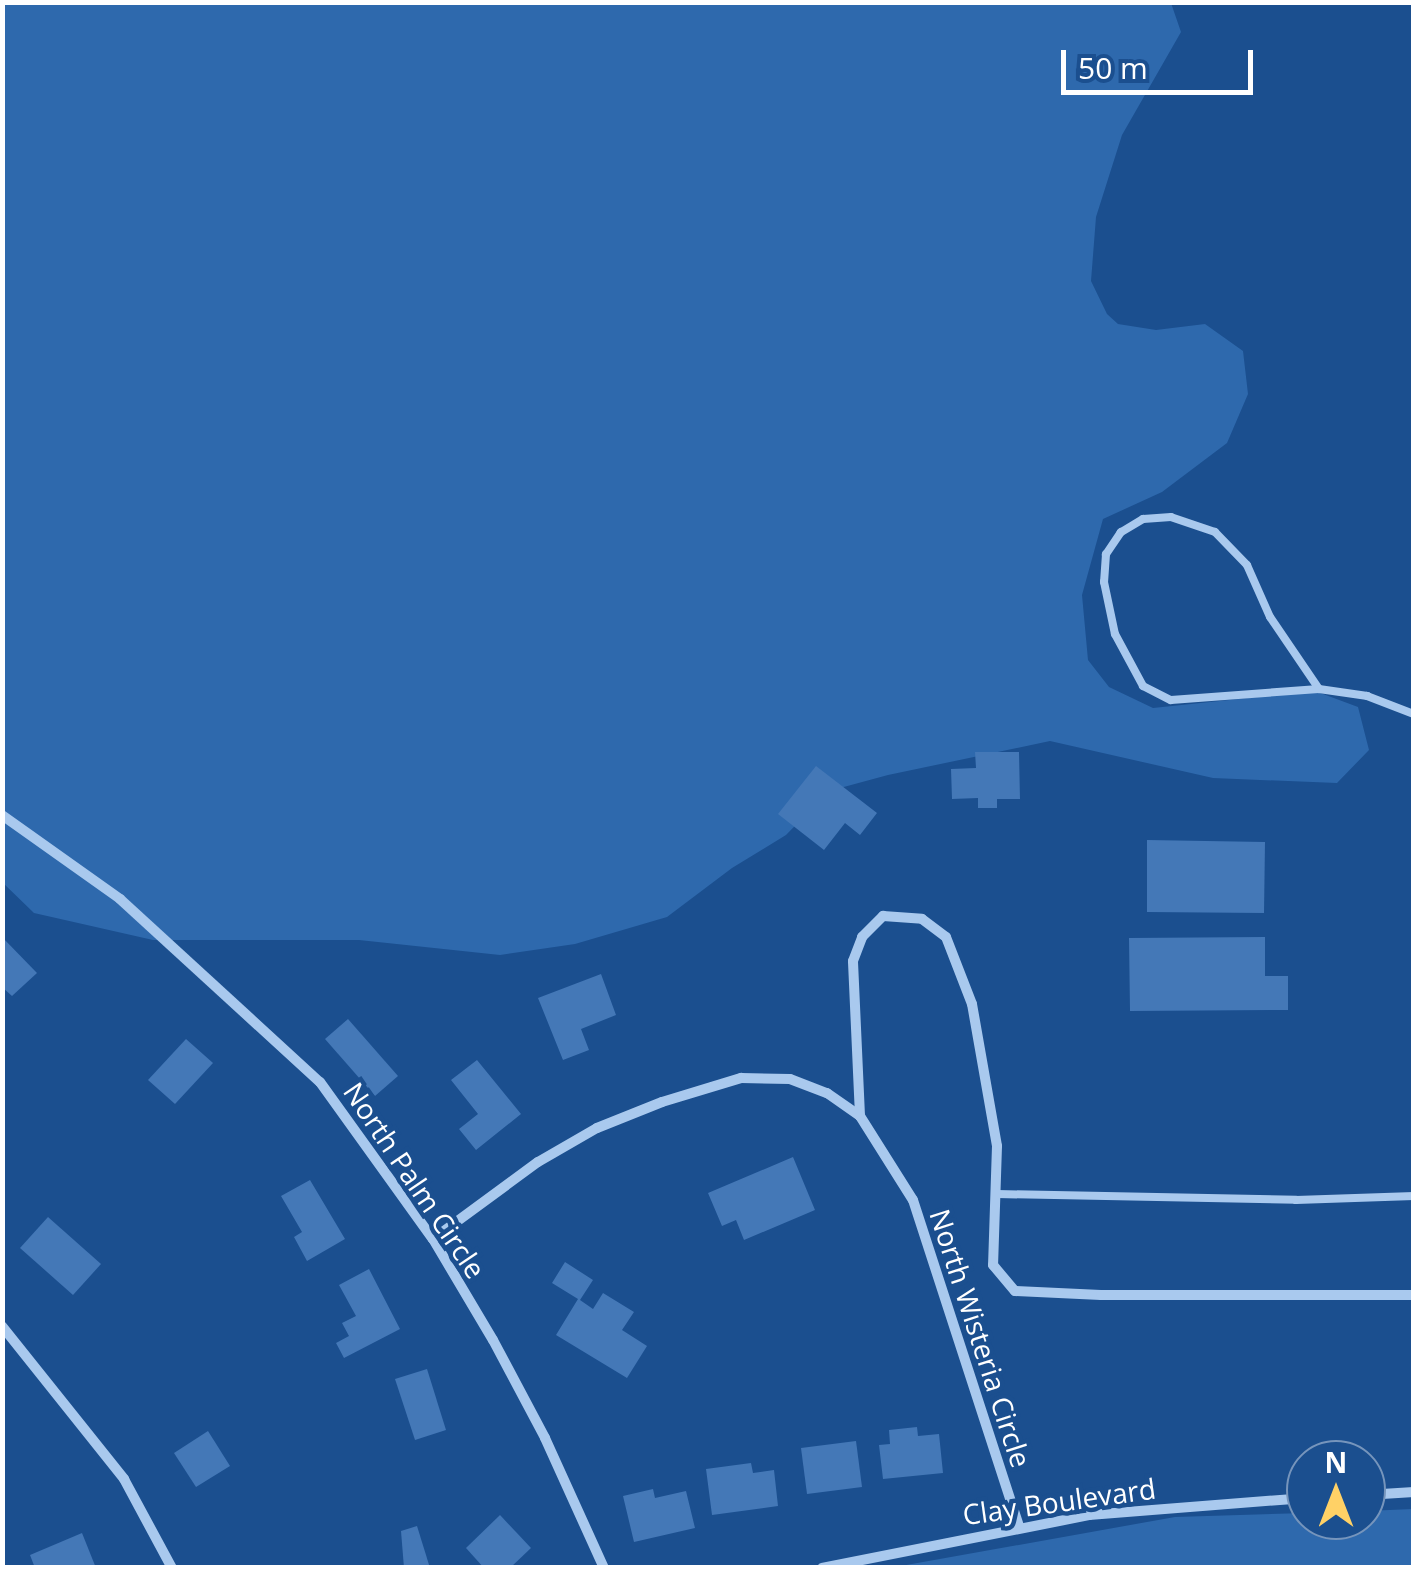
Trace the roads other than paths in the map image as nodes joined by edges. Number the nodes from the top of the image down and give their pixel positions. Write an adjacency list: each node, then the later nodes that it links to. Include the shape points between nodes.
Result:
1 (1319, 688): 1 (lane, via 1171,700 1143,686 1115,634 1104,582 1106,554 1121,532 1143,519 1170,517 1216,532 1247,565 1270,617); 2 (lane)
2 (1414, 714)
3 (2, 815): 7 (street, North Palm Circle, via 120,899 306,1068)
4 (860, 1116): 5 (street, via 853,961 862,937 883,916 922,919 946,937 972,1004 997,1146); 7 (street, via 828,1093 790,1079 741,1078 696,1089 597,1128); 13 (street, North Wisteria Circle, via 913,1200)
5 (996, 1194): 6 (lane); 8 (street, via 993,1265 1015,1291)
6 (1414, 1196)
7 (433, 1239): 15 (street, North Palm Circle, via 546,1438)
8 (1414, 1295)
9 (2, 1326): 14 (street, via 124,1479)
10 (1414, 1492): 11 (street)
11 (1386, 1494)
12 (1286, 1500): 13 (street, Clay Boulevard)
13 (1019, 1527): 16 (street, Clay Boulevard)
14 (172, 1568)
15 (604, 1568)
16 (822, 1568)

